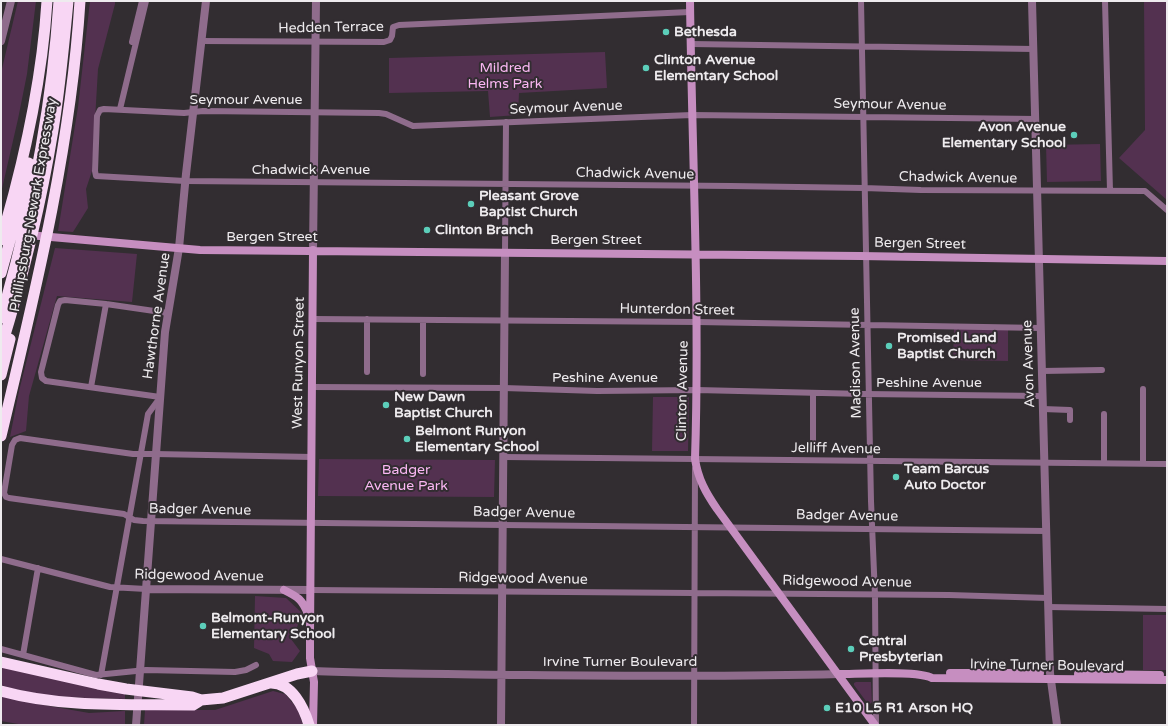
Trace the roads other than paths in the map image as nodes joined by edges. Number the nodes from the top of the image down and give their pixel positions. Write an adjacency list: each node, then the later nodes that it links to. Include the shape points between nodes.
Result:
1 (10, 1): 16 (street)
2 (47, 1): 26 (highway, Phillipsburg-Newark Expressway, via 42,60)
3 (59, 1): 40 (highway, Phillipsburg-Newark Expressway, via 48,108)
4 (68, 1): 38 (highway, Phillipsburg-Newark Expressway, via 56,110)
5 (80, 1): 39 (highway, Phillipsburg-Newark Expressway, via 66,125)
6 (142, 1): 21 (street)
7 (146, 1): 21 (street)
8 (206, 1): 15 (street, Hawthorne Avenue)
9 (316, 1): 17 (street, West Runyon Street)
10 (690, 1): 14 (main road, Clinton Avenue)
11 (861, 1): 19 (street, Madison Avenue)
12 (1032, 1): 20 (street, Avon Avenue)
13 (1105, 1): 36 (street)
14 (690, 12): 17 (street, Hedden Terrace, via 399,25 394,27 391,39 387,42); 18 (main road, Clinton Avenue)
15 (201, 40): 17 (street, Hedden Terrace); 22 (street, Hawthorne Avenue)
16 (1, 41)
17 (316, 42): 23 (street, West Runyon Street)
18 (691, 44): 19 (street); 24 (main road, Clinton Avenue)
19 (862, 46): 20 (street); 25 (street, Madison Avenue)
20 (1034, 49): 27 (street, Avon Avenue)
21 (118, 109): 22 (street, Seymour Avenue); 29 (street, Seymour Avenue, via 100,110 98,116)
22 (193, 112): 23 (street, Seymour Avenue); 30 (street, Hawthorne Avenue)
23 (316, 112): 28 (street, Seymour Avenue, via 379,112 413,126); 31 (street, West Runyon Street)
24 (692, 115): 25 (street, Seymour Avenue); 28 (street, Seymour Avenue); 33 (main road, Clinton Avenue)
25 (863, 117): 27 (street, Seymour Avenue); 34 (street, Madison Avenue)
26 (32, 118): 42 (highway, Phillipsburg-Newark Expressway); 50 (highway, via 33,144)
27 (1036, 119): 35 (street, Avon Avenue)
28 (506, 122): 32 (street)
29 (96, 176): 30 (street, Chadwick Avenue)
30 (185, 181): 31 (street, Chadwick Avenue); 43 (street, Hawthorne Avenue)
31 (314, 183): 32 (street, Chadwick Avenue); 44 (street, West Runyon Street)
32 (505, 184): 33 (street, Chadwick Avenue); 45 (street)
33 (694, 187): 34 (street, Chadwick Avenue); 46 (main road, Clinton Avenue)
34 (864, 188): 35 (street, Chadwick Avenue); 47 (street, Madison Avenue)
35 (1037, 190): 36 (street, Chadwick Avenue); 48 (street, Avon Avenue)
36 (1110, 191): 37 (street, Chadwick Avenue, via 1145,191)
37 (1166, 210)
38 (36, 215): 62 (highway, Phillipsburg-Newark Expressway); 67 (highway, via 21,296)
39 (50, 218): 77 (highway); 81 (highway, Phillipsburg-Newark Expressway, via 36,290)
40 (25, 228): 51 (highway); 54 (highway, Phillipsburg-Newark Expressway)
41 (1, 233): 43 (main road, Bergen Street)
42 (1, 240)
43 (179, 248): 44 (main road, Bergen Street); 53 (street, Hawthorne Avenue)
44 (313, 250): 45 (main road, Bergen Street); 55 (main road, West Runyon Street)
45 (505, 252): 46 (main road, Bergen Street); 58 (street)
46 (695, 254): 47 (main road, Bergen Street); 59 (main road, Clinton Avenue)
47 (867, 256): 48 (main road, Bergen Street); 60 (street, Madison Avenue)
48 (1039, 259): 49 (main road, Bergen Street); 61 (street, Avon Avenue)
49 (1167, 261)
50 (1, 273)
51 (1, 295)
52 (106, 304): 53 (street); 68 (street); 68 (street, via 60,301 41,372 42,378 46,381)
53 (168, 313): 76 (street, Hawthorne Avenue)
54 (1, 318)
55 (313, 319): 56 (street, Hunterdon Street); 69 (main road, West Runyon Street)
56 (367, 319): 57 (street, Hunterdon Street); 65 (street)
57 (423, 320): 58 (street, Hunterdon Street); 66 (street)
58 (504, 321): 59 (street, Hunterdon Street); 70 (street)
59 (697, 322): 60 (street, Hunterdon Street); 72 (main road, Clinton Avenue)
60 (867, 326): 61 (street, Hunterdon Street); 74 (street, Madison Avenue)
61 (1040, 328): 64 (street, Avon Avenue)
62 (1, 348)
63 (1102, 370): 64 (street)
64 (1042, 371): 75 (street, Avon Avenue)
65 (367, 372)
66 (423, 374)
67 (1, 375)
68 (91, 387): 76 (street)
69 (312, 387): 70 (street, Peshine Avenue); 85 (main road, West Runyon Street)
70 (504, 388): 72 (street, Peshine Avenue, via 597,391); 86 (street)
71 (1143, 389): 91 (street)
72 (697, 390): 73 (street, Peshine Avenue); 87 (main road, Clinton Avenue)
73 (813, 393): 74 (street, Peshine Avenue); 82 (street)
74 (869, 394): 75 (street, Peshine Avenue); 88 (street, Madison Avenue)
75 (1042, 396): 78 (street, Avon Avenue)
76 (160, 398): 83 (street, Hawthorne Avenue, via 148,414); 84 (street)
77 (1, 404)
78 (1043, 408): 80 (street, via 1070,410); 89 (street, Avon Avenue)
79 (1104, 414): 90 (street)
80 (1070, 420)
81 (1, 436)
82 (812, 446)
83 (141, 454): 84 (street); 93 (street, Hawthorne Avenue); 93 (street, Badger Avenue, via 20,438 12,445 5,496)
84 (155, 454): 85 (street); 94 (street)
85 (312, 457): 95 (main road, West Runyon Street)
86 (504, 457): 87 (street, Jelliff Avenue); 96 (street)
87 (695, 459): 88 (street, Jelliff Avenue); 97 (street); 98 (main road, Clinton Avenue, via 702,485)
88 (870, 461): 89 (street, Jelliff Avenue); 99 (street, Madison Avenue)
89 (1044, 463): 90 (street, Jelliff Avenue); 100 (street, Avon Avenue)
90 (1104, 463): 91 (street, Jelliff Avenue)
91 (1142, 463): 92 (street, Jelliff Avenue)
92 (1167, 464)
93 (130, 517): 94 (street, Badger Avenue, via 134,520); 103 (street, Hawthorne Avenue)
94 (151, 521): 95 (street, Badger Avenue); 104 (street)
95 (311, 523): 96 (street, Badger Avenue); 106 (main road, West Runyon Street)
96 (503, 524): 97 (street, Badger Avenue); 107 (street)
97 (695, 526): 98 (street, Badger Avenue); 108 (street)
98 (730, 526): 99 (street, Badger Avenue); 109 (main road, Clinton Avenue)
99 (873, 528): 100 (street, Badger Avenue); 110 (street, Madison Avenue)
100 (1046, 531): 111 (street, Avon Avenue)
101 (1, 559): 102 (street, Ridgewood Avenue)
102 (38, 568): 103 (street, Ridgewood Avenue); 116 (street)
103 (117, 587): 104 (street, Ridgewood Avenue); 125 (street, Hawthorne Avenue)
104 (146, 589): 105 (street, Ridgewood Avenue); 119 (street)
105 (284, 590): 106 (street, Ridgewood Avenue); 114 (main road, via 301,600)
106 (310, 590): 107 (street, Ridgewood Avenue); 114 (main road, West Runyon Street)
107 (502, 591): 108 (street, Ridgewood Avenue); 121 (street)
108 (694, 593): 109 (street, Ridgewood Avenue); 126 (street)
109 (780, 594): 110 (street, Ridgewood Avenue); 122 (main road, Clinton Avenue)
110 (875, 596): 111 (street, Ridgewood Avenue); 123 (street, Madison Avenue)
111 (1048, 598): 112 (street, Avon Avenue)
112 (1048, 608): 113 (street); 127 (street, Avon Avenue)
113 (1167, 609)
114 (310, 619): 120 (main road, West Runyon Street)
115 (1, 649): 116 (street)
116 (23, 655): 125 (street)
117 (1, 662): 131 (highway)
118 (256, 665): 119 (street, via 235,672)
119 (140, 671): 125 (street); 132 (street)
120 (312, 671): 121 (street, Irvine Turner Boulevard); 129 (highway); 134 (main road, West Runyon Street)
121 (501, 674): 126 (street, Irvine Turner Boulevard); 135 (street)
122 (838, 674): 123 (main road, Irvine Turner Boulevard); 126 (street, Irvine Turner Boulevard); 137 (main road, Clinton Avenue)
123 (876, 674): 127 (main road, Irvine Turner Boulevard); 137 (street, Madison Avenue)
124 (1167, 675): 127 (main road, Irvine Turner Boulevard)
125 (101, 676)
126 (694, 676): 136 (street)
127 (1050, 676): 128 (main road, Irvine Turner Boulevard); 138 (street, Avon Avenue)
128 (1167, 680)
129 (270, 683): 131 (highway, via 213,700 192,697); 133 (highway, via 280,684 291,692)
130 (1, 691): 131 (highway, via 79,703 125,704)
131 (163, 699)
132 (136, 725)
133 (309, 725)
134 (313, 725)
135 (501, 725)
136 (694, 725)
137 (876, 725)
138 (1057, 725)

